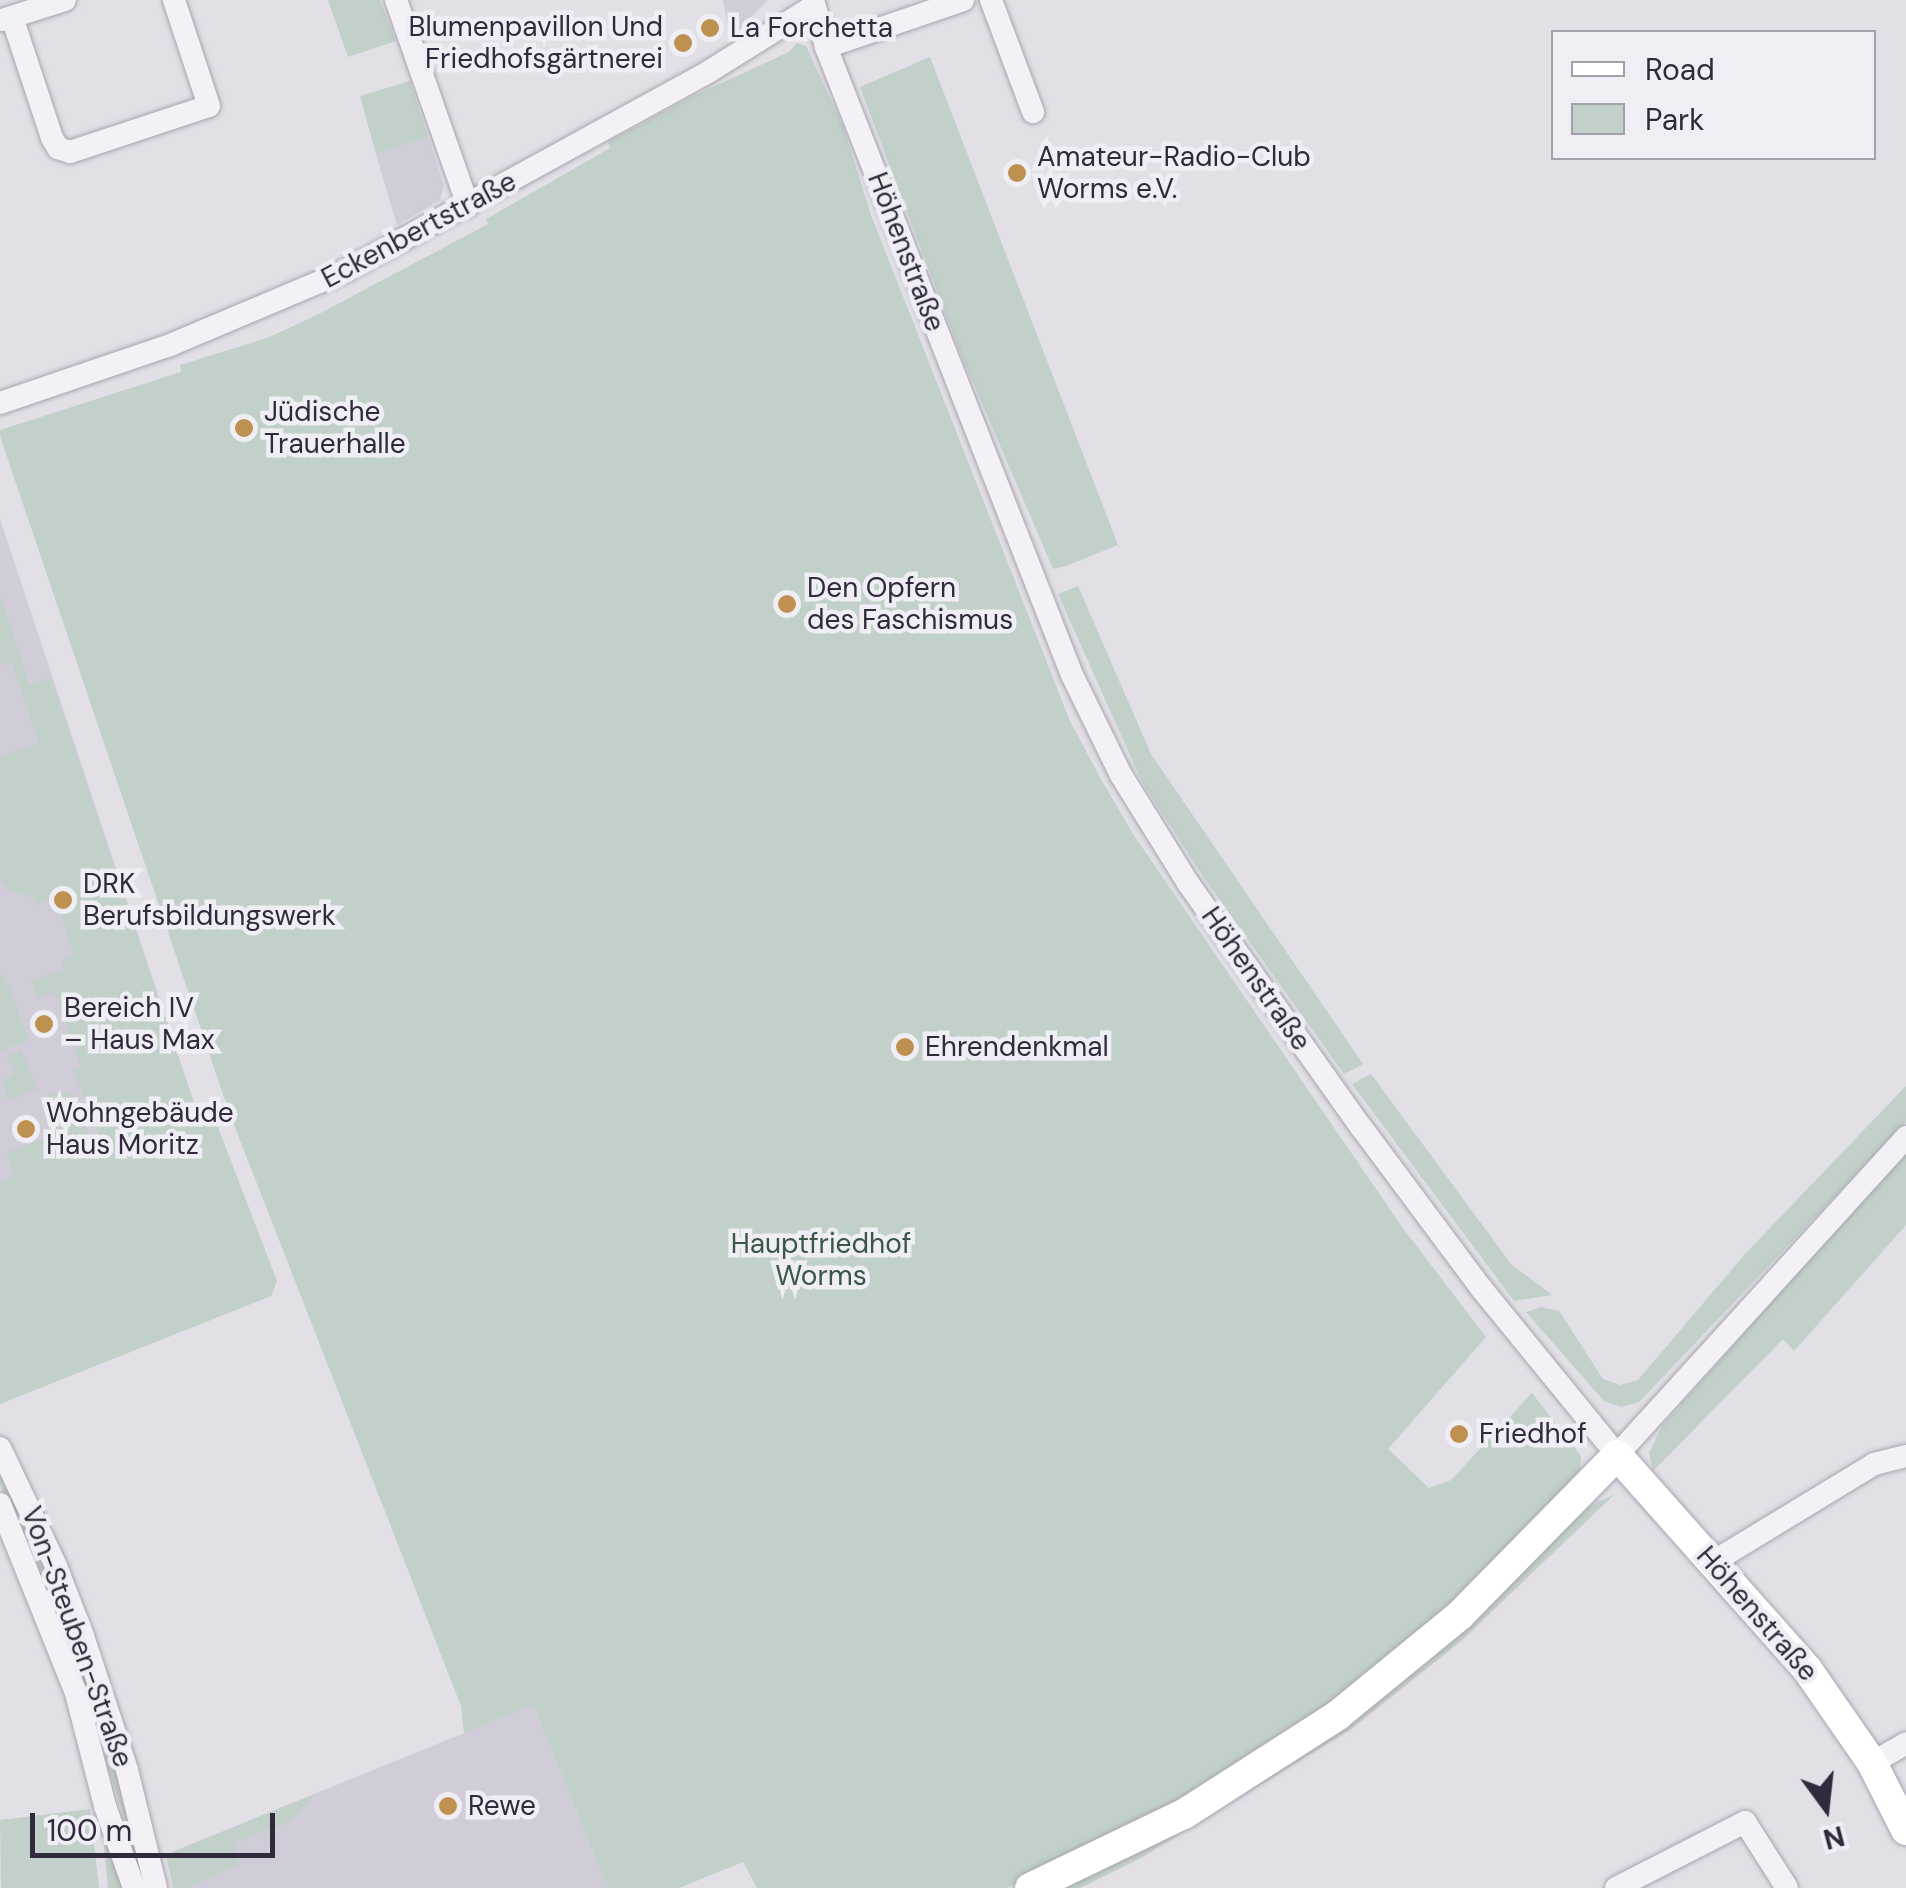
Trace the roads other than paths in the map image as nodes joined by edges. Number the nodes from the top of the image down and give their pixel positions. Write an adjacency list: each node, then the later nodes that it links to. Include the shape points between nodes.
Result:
1 (66, 0): 8 (street)
2 (174, 0): 8 (street, via 209,106 70,152 54,143)
3 (396, 0): 11 (street)
4 (962, 0): 7 (street)
5 (991, 0): 10 (street)
6 (813, 3): 9 (street, Höhenstraße); 11 (street, Eckenbertstraße, via 708,72)
7 (919, 7): 9 (street)
8 (6, 19)
9 (826, 47): 16 (street, Höhenstraße, via 1072,675 1122,775 1188,884 1381,1155)
10 (1033, 112)
11 (468, 206): 12 (street, Eckenbertstraße, via 258,310)
12 (0, 404)
13 (1906, 1137): 16 (street)
14 (1906, 1445): 18 (street)
15 (0, 1448): 25 (street, Von-Steuben-Straße, via 88,1652)
16 (1617, 1455): 20 (main road, Höhenstraße); 26 (main road, via 1472,1604 1338,1715 1184,1814)
17 (1906, 1456): 18 (street)
18 (1874, 1464): 20 (street)
19 (0, 1504): 24 (street, Von-Steuben-Straße, via 76,1693)
20 (1712, 1562): 22 (main road, Höhenstraße, via 1807,1669)
21 (1906, 1743): 22 (street)
22 (1872, 1763): 23 (main road, Höhenstraße)
23 (1906, 1830)
24 (134, 1888)
25 (156, 1888)
26 (1030, 1888)
27 (1616, 1888): 28 (street, via 1744,1822)
28 (1787, 1888)

